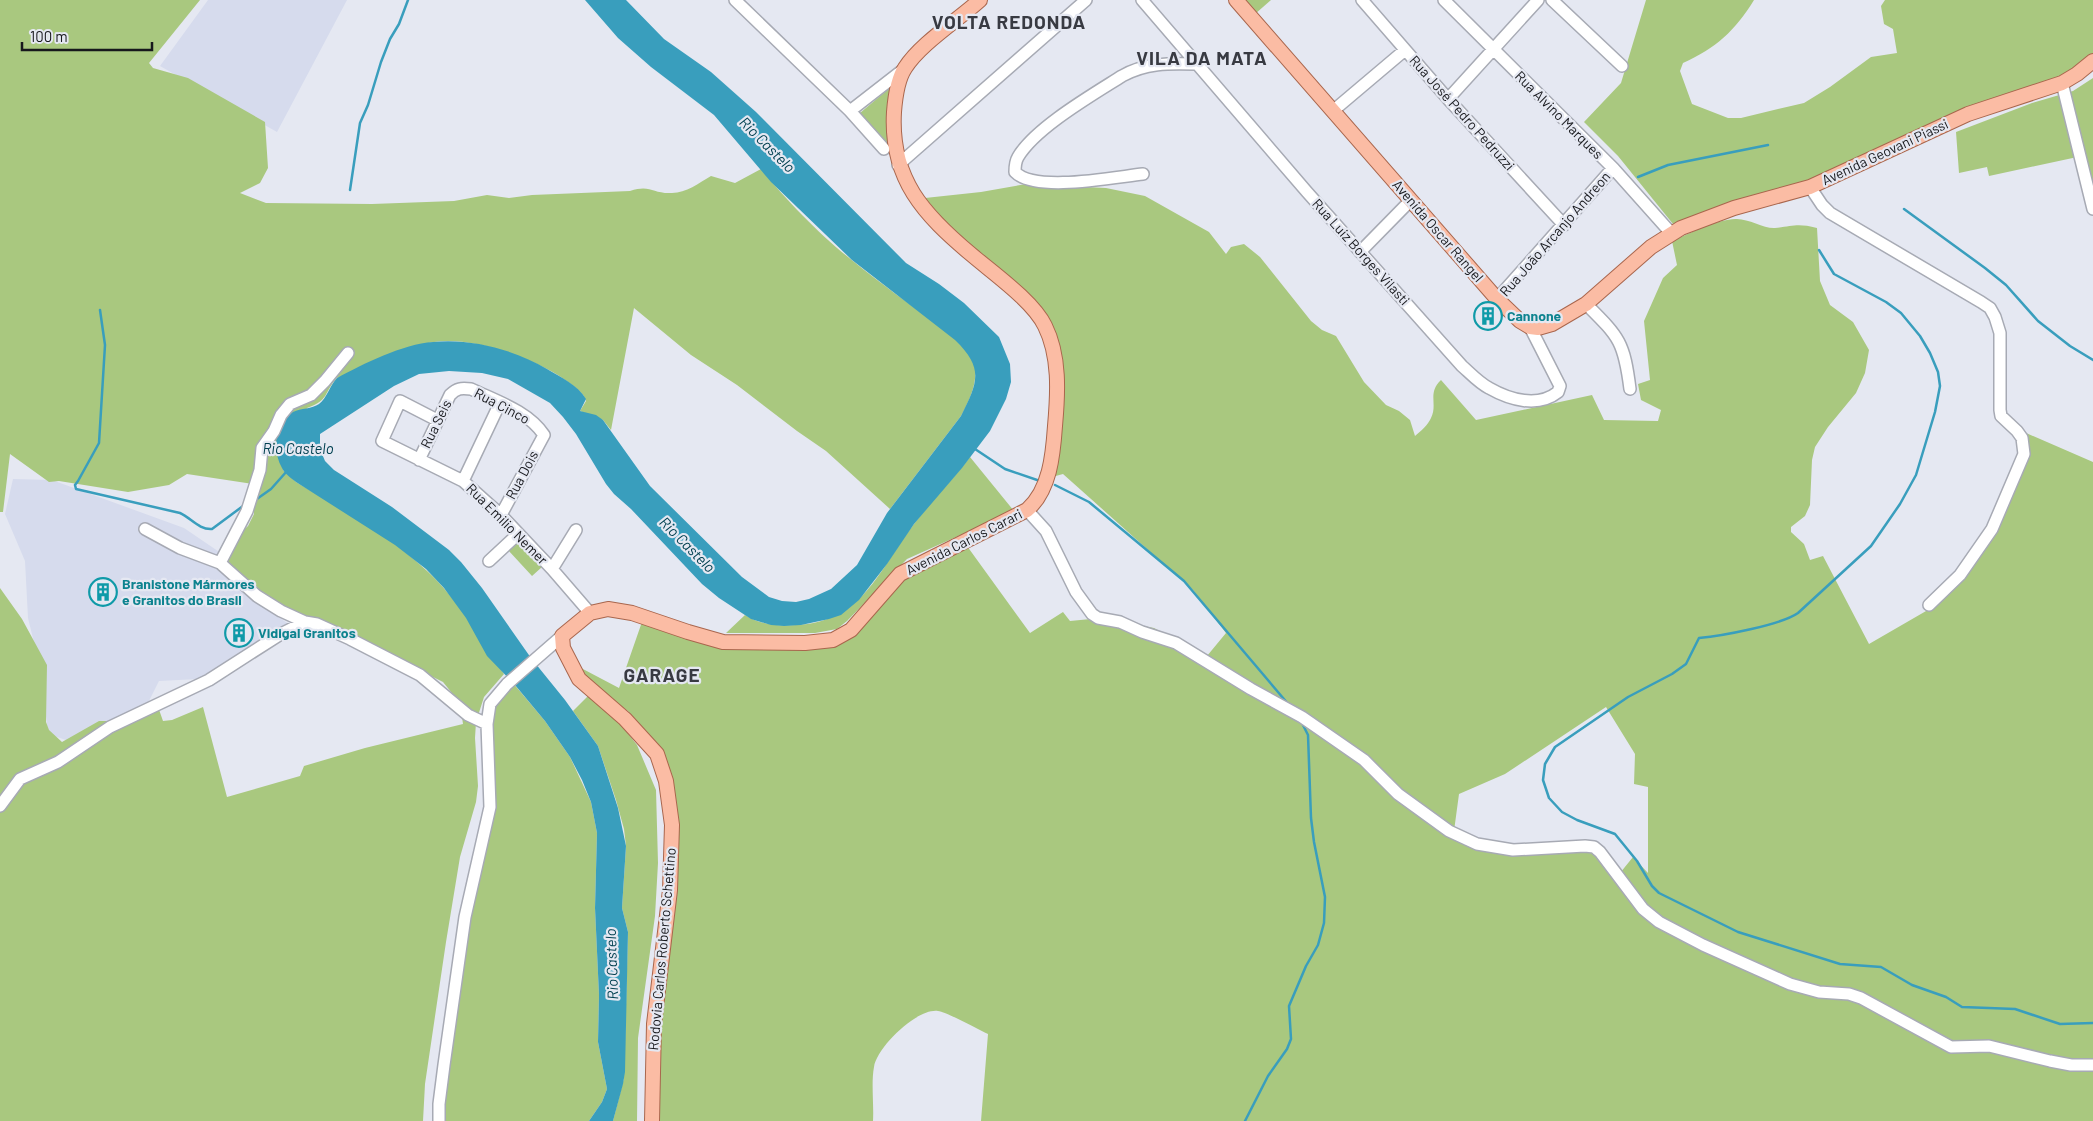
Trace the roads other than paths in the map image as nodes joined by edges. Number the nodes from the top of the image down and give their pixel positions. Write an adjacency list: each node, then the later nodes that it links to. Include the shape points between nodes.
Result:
1 (735, 0): 19 (street)
2 (980, 0): 15 (main road, via 923,48)
3 (1086, 0): 21 (street)
4 (1142, 0): 13 (street, Rua Luiz Borges Vilasti)
5 (1236, 0): 18 (main road, Avenida Oscar Rangel)
6 (1362, 0): 10 (street, Rua José Pedro Pedruzzi)
7 (1444, 0): 11 (street, Rua Alvino Marques)
8 (1538, 0): 11 (street)
9 (1552, 0): 14 (street)
10 (1405, 50): 17 (street, Rua José Pedro Pedruzzi); 18 (street)
11 (1494, 50): 17 (street); 22 (street, Rua Alvino Marques)
12 (2093, 60): 16 (main road, Avenida Geovani Piassi)
13 (1195, 64): 23 (street, via 1156,64 1132,70 1037,136 1015,165 1015,172 1020,177 1044,183); 29 (street, Rua Luiz Borges Vilasti)
14 (1622, 66)
15 (904, 69): 19 (street); 21 (main road, Avenida Carlos Carari, via 896,95 893,128)
16 (2062, 82): 24 (main road, Avenida Geovani Piassi, via 1968,114); 26 (street)
17 (1448, 99): 27 (street, Rua José Pedro Pedruzzi)
18 (1334, 110): 25 (main road, Avenida Oscar Rangel)
19 (850, 111): 20 (street)
20 (884, 149)
21 (898, 165): 41 (main road, Avenida Carlos Carari, via 931,217 1030,306 1050,337 1057,377 1054,433 1048,476 1039,496)
22 (1613, 168): 27 (street, Rua João Arcanjo Andreon); 28 (street, Rua Alvino Marques)
23 (1143, 174)
24 (1810, 187): 28 (main road, Avenida Geovani Piassi, via 1703,218); 49 (street, via 1830,213 1981,302 1990,308 1999,324 2001,416 2022,438 2024,454 1992,529 1960,575)
25 (1411, 200): 29 (street); 30 (main road, Avenida Oscar Rangel)
26 (2093, 209)
27 (1564, 225): 30 (street, Rua João Arcanjo Andreon)
28 (1671, 233): 31 (main road)
29 (1360, 252): 32 (street, Rua Luiz Borges Vilasti, via 1476,378 1489,388 1515,399 1542,400 1552,397 1560,386)
30 (1497, 299): 32 (main road, Avenida Oscar Rangel, via 1520,322)
31 (1586, 304): 32 (main road, via 1552,324); 35 (street, via 1621,342)
32 (1530, 327)
33 (348, 353): 47 (street, via 311,395 290,404 281,415 262,448 260,470 247,511)
34 (456, 389): 36 (street, Rua Cinco, via 470,389); 37 (street, Rua Seis)
35 (1630, 389)
36 (500, 403): 38 (street, Rua Cinco, via 538,425); 40 (street)
37 (437, 420): 39 (street, Rua Seis); 39 (street, Rua Emilio Nemer, via 400,401 382,440)
38 (544, 434): 42 (street, Rua Dois)
39 (419, 460): 40 (street, Rua Emilio Nemer)
40 (463, 481): 42 (street, Rua Emilio Nemer)
41 (1027, 510): 50 (main road, Avenida Carlos Carari, via 900,574 851,630 823,642 724,642 621,610 601,609); 55 (street, via 1046,531 1076,592 1092,614 1176,643 1302,717 1364,760 1398,794 1448,831 1477,844 1513,850 1594,847 1642,910 1659,922 1790,984 1861,998 1950,1047 1989,1046 2050,1061)
42 (501, 515): 45 (street, Rua Emilio Nemer)
43 (145, 529): 47 (street)
44 (576, 530): 48 (street)
45 (518, 534): 46 (street); 48 (street, Rua Emilio Nemer)
46 (490, 561)
47 (220, 564): 51 (street, via 257,596)
48 (552, 569): 50 (street, Rua Emilio Nemer)
49 (1929, 605)
50 (590, 613): 52 (main road)
51 (305, 622): 53 (street, via 350,639 420,675 468,715); 54 (street, via 209,680 110,727 58,762 20,779)
52 (562, 636): 53 (street, via 507,684 490,704); 57 (main road, Rodovia Carlos Roberto Schettino, via 564,648 579,679 625,719 657,754 666,781 672,825 670,890 654,1024)
53 (487, 724): 56 (street, via 490,807 465,916 441,1084)
54 (0, 806)
55 (2093, 1065)
56 (439, 1121)
57 (652, 1121)

